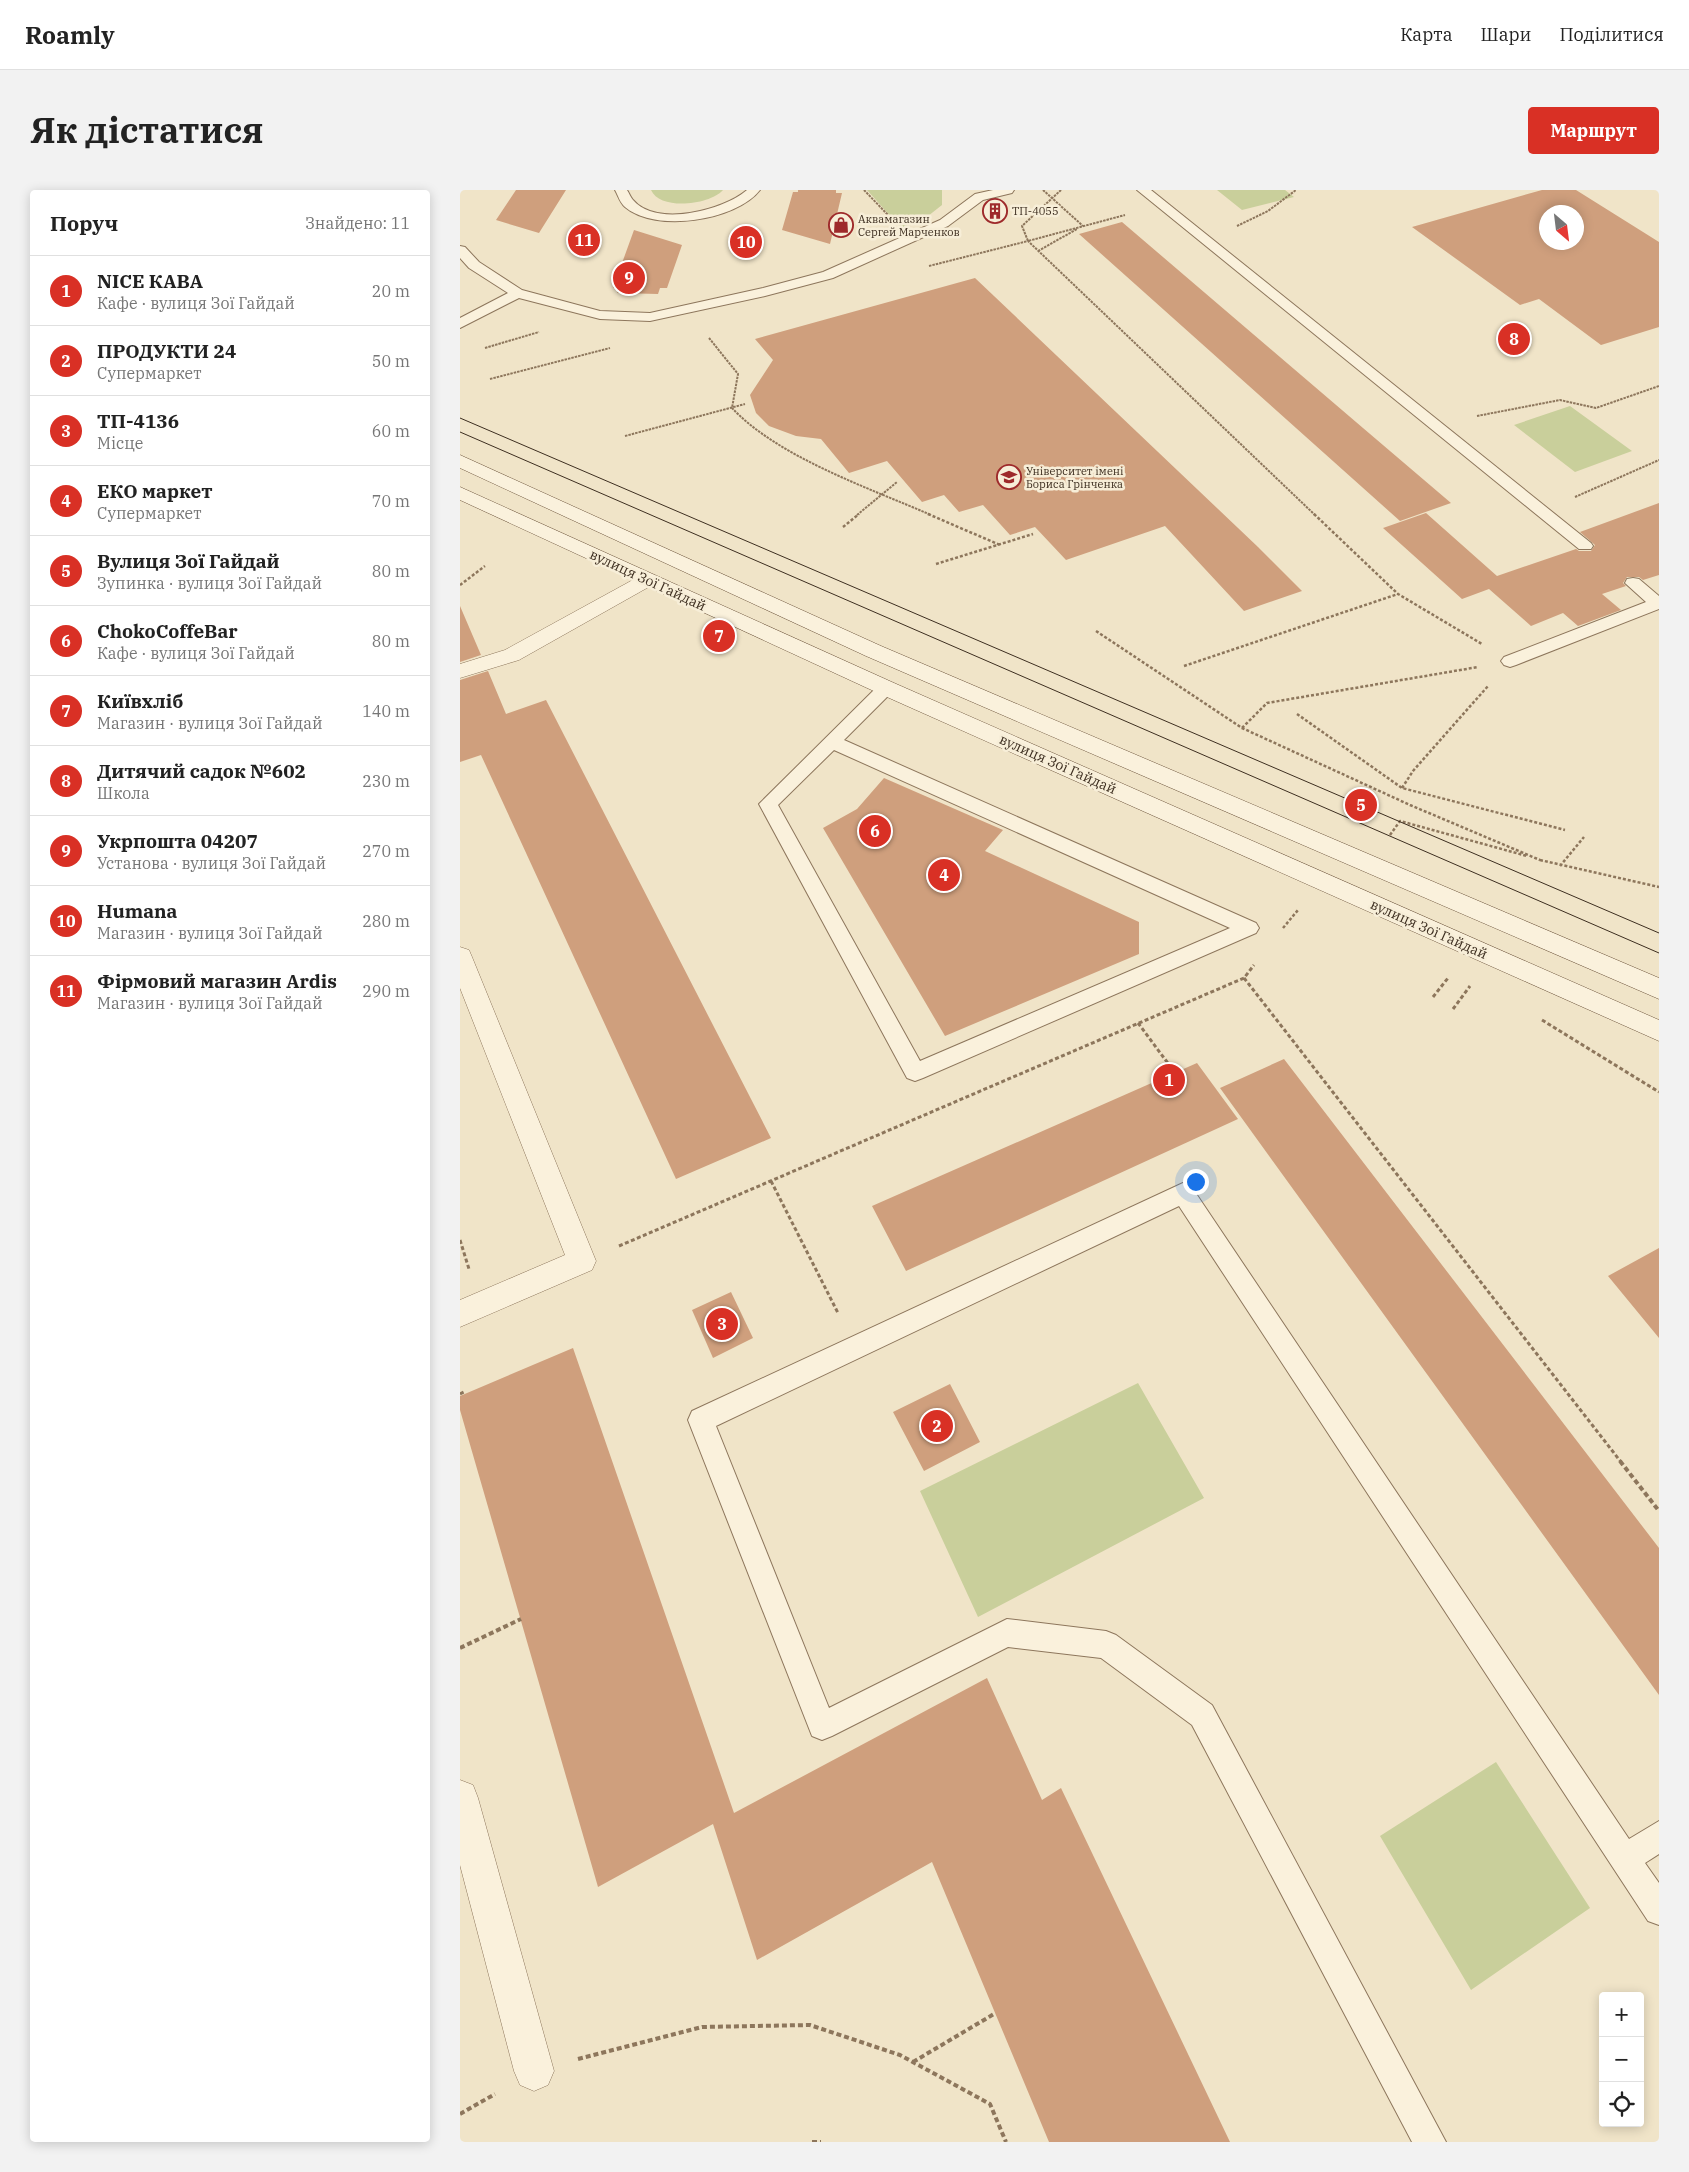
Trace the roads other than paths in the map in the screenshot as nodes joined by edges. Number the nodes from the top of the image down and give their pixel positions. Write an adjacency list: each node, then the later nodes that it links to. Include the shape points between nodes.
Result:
1 (621, 190): 2 (lane, via 623,199 633,208 649,214 693,217 735,206)
2 (754, 190)
3 (1008, 190): 5 (lane)
4 (1143, 190): 11 (lane)
5 (976, 194): 7 (lane, via 944,223 828,274 650,317 600,315)
6 (460, 250): 7 (lane, via 474,265)
7 (517, 293): 8 (lane)
8 (460, 324)
9 (460, 460): 20 (main road, вулиця Зої Гайдай, via 931,677)
10 (460, 493): 12 (main road, вулиця Зої Гайдай)
11 (1585, 546)
12 (647, 580): 16 (main road, via 512,655); 17 (main road, вулиця Зої Гайдай)
13 (1634, 583): 14 (lane)
14 (1658, 603): 15 (lane)
15 (1510, 661)
16 (460, 671)
17 (886, 688): 18 (lane); 21 (main road, вулиця Зої Гайдай)
18 (832, 742): 18 (lane, via 768,804 914,1072 1249,928)
19 (460, 957): 22 (main road, via 582,1261)
20 (1659, 988)
21 (1659, 1031)
22 (460, 1314)
23 (460, 1798): 27 (main road)
24 (1659, 1836): 25 (lane)
25 (1625, 1859): 26 (lane); 28 (lane, via 1183,1193 701,1420 822,1726 1007,1633 1106,1645 1202,1715)
26 (1659, 1910)
27 (534, 2071)
28 (1430, 2142)

